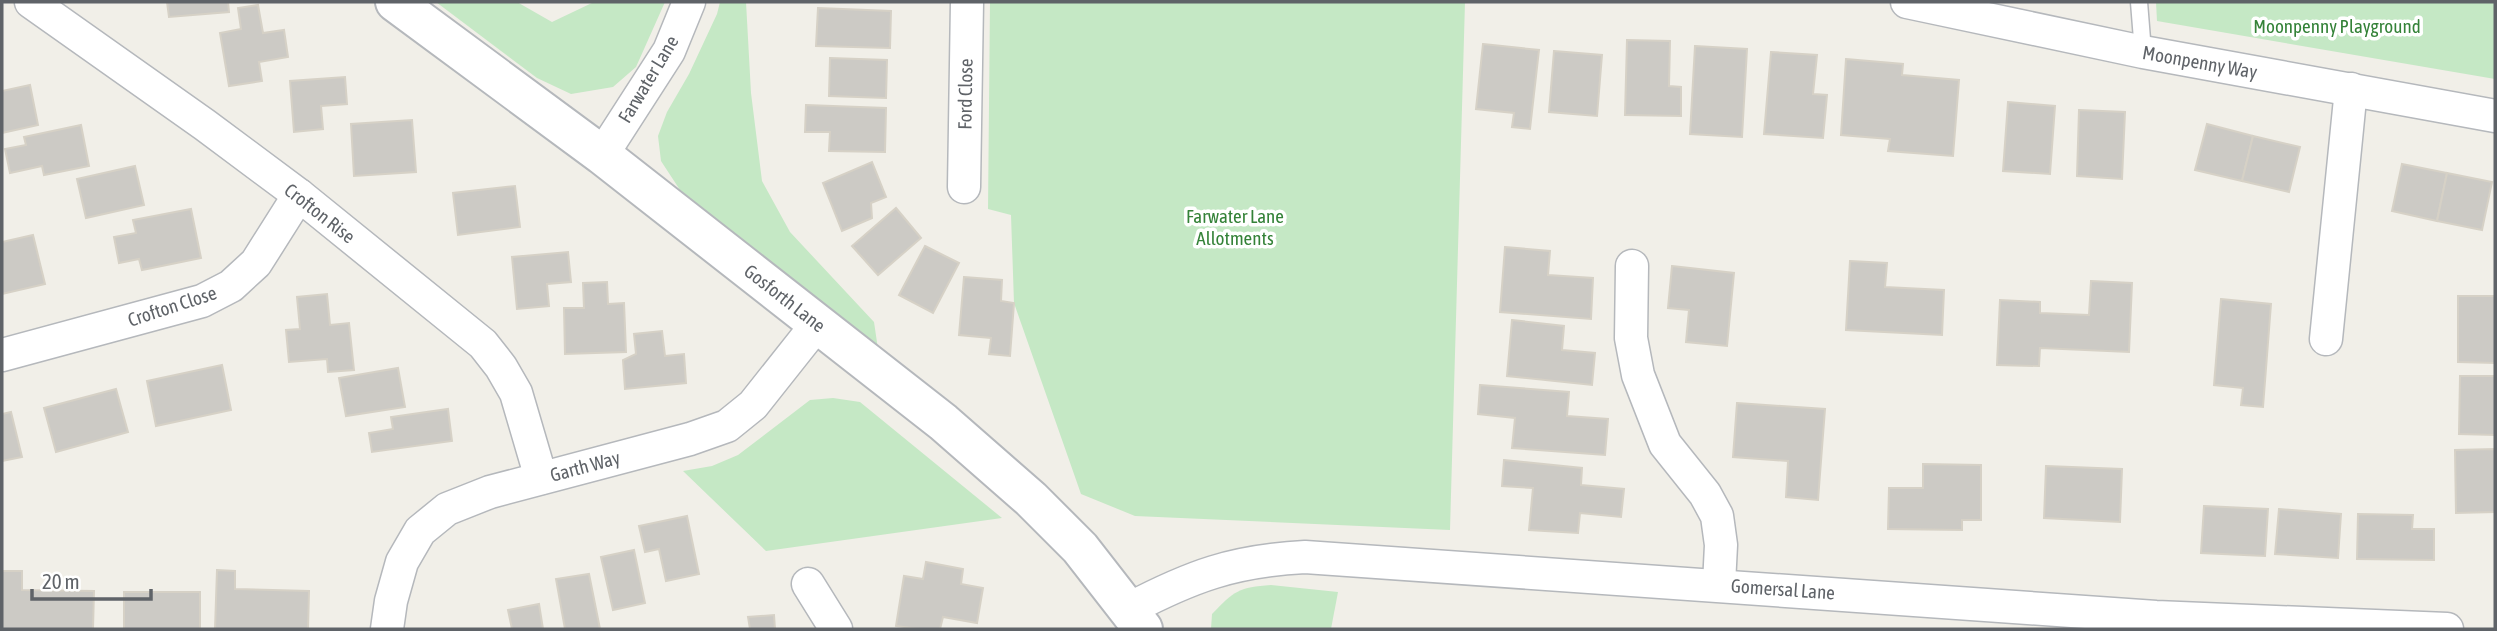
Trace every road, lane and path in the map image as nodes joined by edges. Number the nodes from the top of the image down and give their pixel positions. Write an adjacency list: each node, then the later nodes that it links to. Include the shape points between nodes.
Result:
1 (31, 2): 12 (street, Crofton Rise)
2 (395, 2): 10 (street, Gosforth Lane)
3 (689, 2): 10 (street, Farwater Lane, via 669,51)
4 (967, 2): 11 (street, Ford Close)
5 (1906, 2): 7 (street, Moonpenny Way)
6 (2139, 2): 7 (lane)
7 (2143, 52): 8 (street, Moonpenny Way)
8 (2351, 89): 9 (street, Moonpenny Way); 15 (street)
9 (2495, 116)
10 (602, 155): 14 (street, Gosforth Lane)
11 (964, 187)
12 (299, 195): 16 (street, Crofton Close, via 256,263 231,286 202,301); 17 (street, Crofton Rise, via 483,344 516,393)
13 (1632, 267): 19 (street, via 1631,338 1638,374 1665,444 1717,516)
14 (818, 323): 17 (street, Garth Way, via 753,405 727,426); 20 (street, Gosforth Lane, via 1031,499 1080,548)
15 (2326, 339)
16 (2, 355)
17 (541, 478): 21 (street, Garth Way, via 447,509 420,531 402,562)
18 (808, 584): 22 (street)
19 (1719, 584): 20 (street, Gomersal Lane, via 1305,557 1266,559 1217,569 1173,586); 23 (street, Gomersal Lane, via 2156,617)
20 (1136, 619)
21 (387, 629)
22 (836, 629)
23 (2447, 629)

